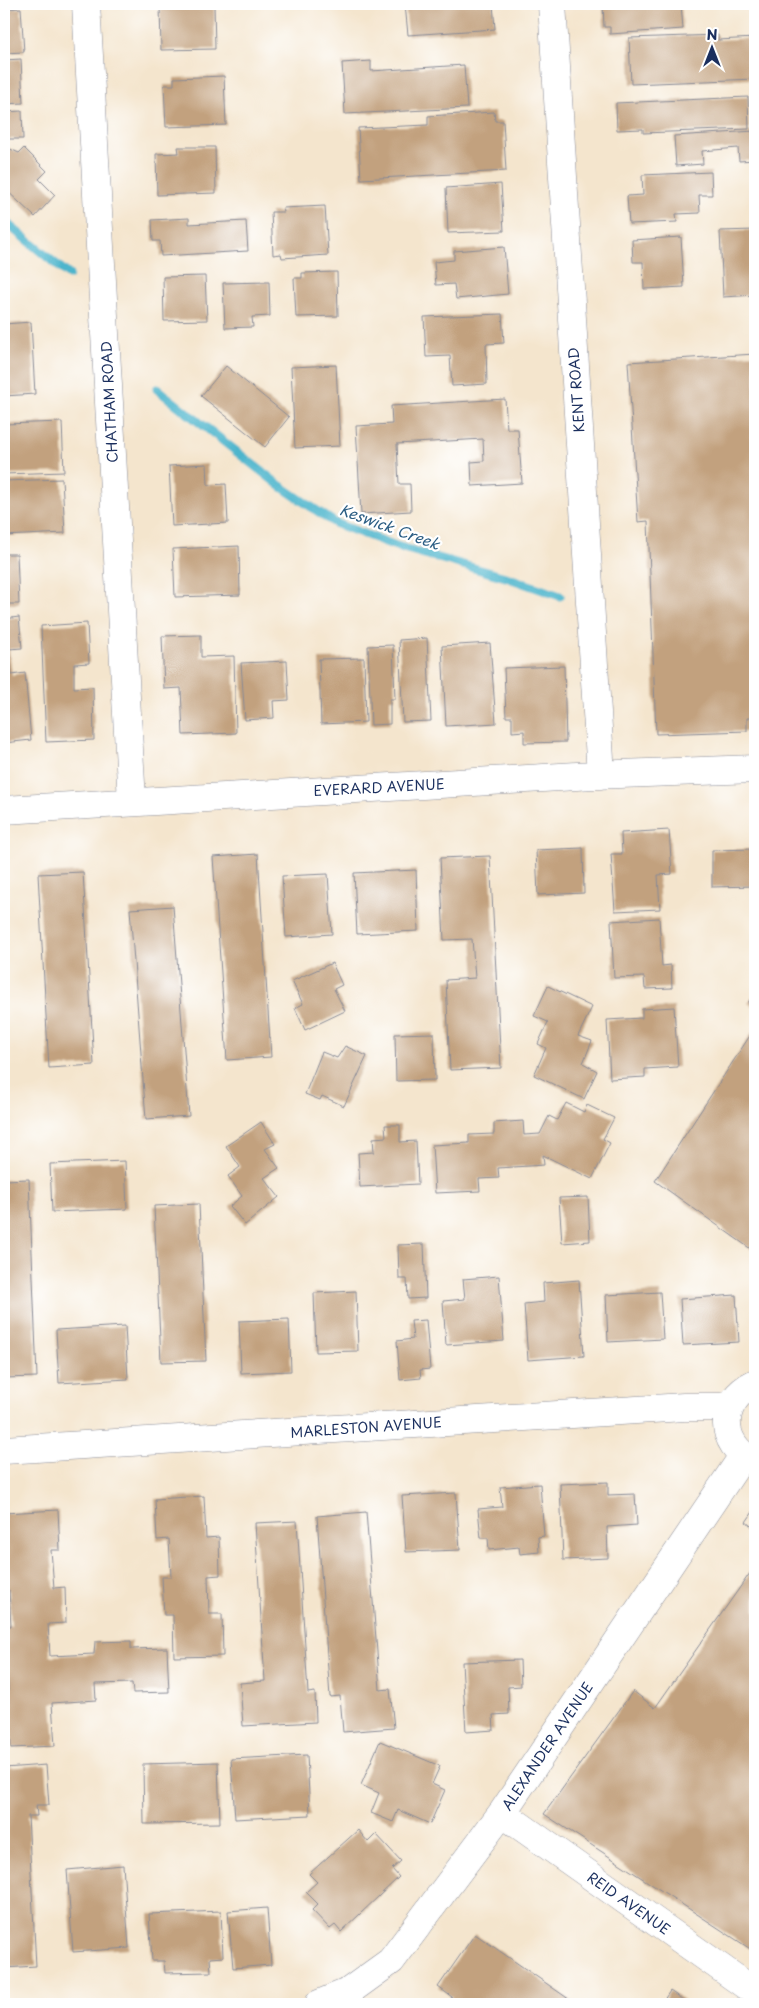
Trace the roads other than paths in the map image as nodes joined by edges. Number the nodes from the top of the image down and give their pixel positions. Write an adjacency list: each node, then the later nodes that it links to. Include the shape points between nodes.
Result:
1 (86, 4): 5 (street, CHATHAM ROAD)
2 (552, 4): 4 (street, KENT ROAD)
3 (755, 769): 4 (street, EVERARD AVENUE)
4 (601, 775): 5 (street, EVERARD AVENUE)
5 (132, 801): 6 (street, EVERARD AVENUE)
6 (4, 810)
7 (755, 1383): 8 (street, via 744,1388)
8 (729, 1407): 9 (street, MARLESTON AVENUE, via 684,1407); 10 (street, via 726,1421 731,1442)
9 (4, 1450)
10 (749, 1459): 11 (street, ALEXANDER AVENUE)
11 (502, 1813): 12 (street, REID AVENUE); 13 (street, ALEXANDER AVENUE, via 391,1961 348,1992)
12 (755, 1992)
13 (319, 2004)

